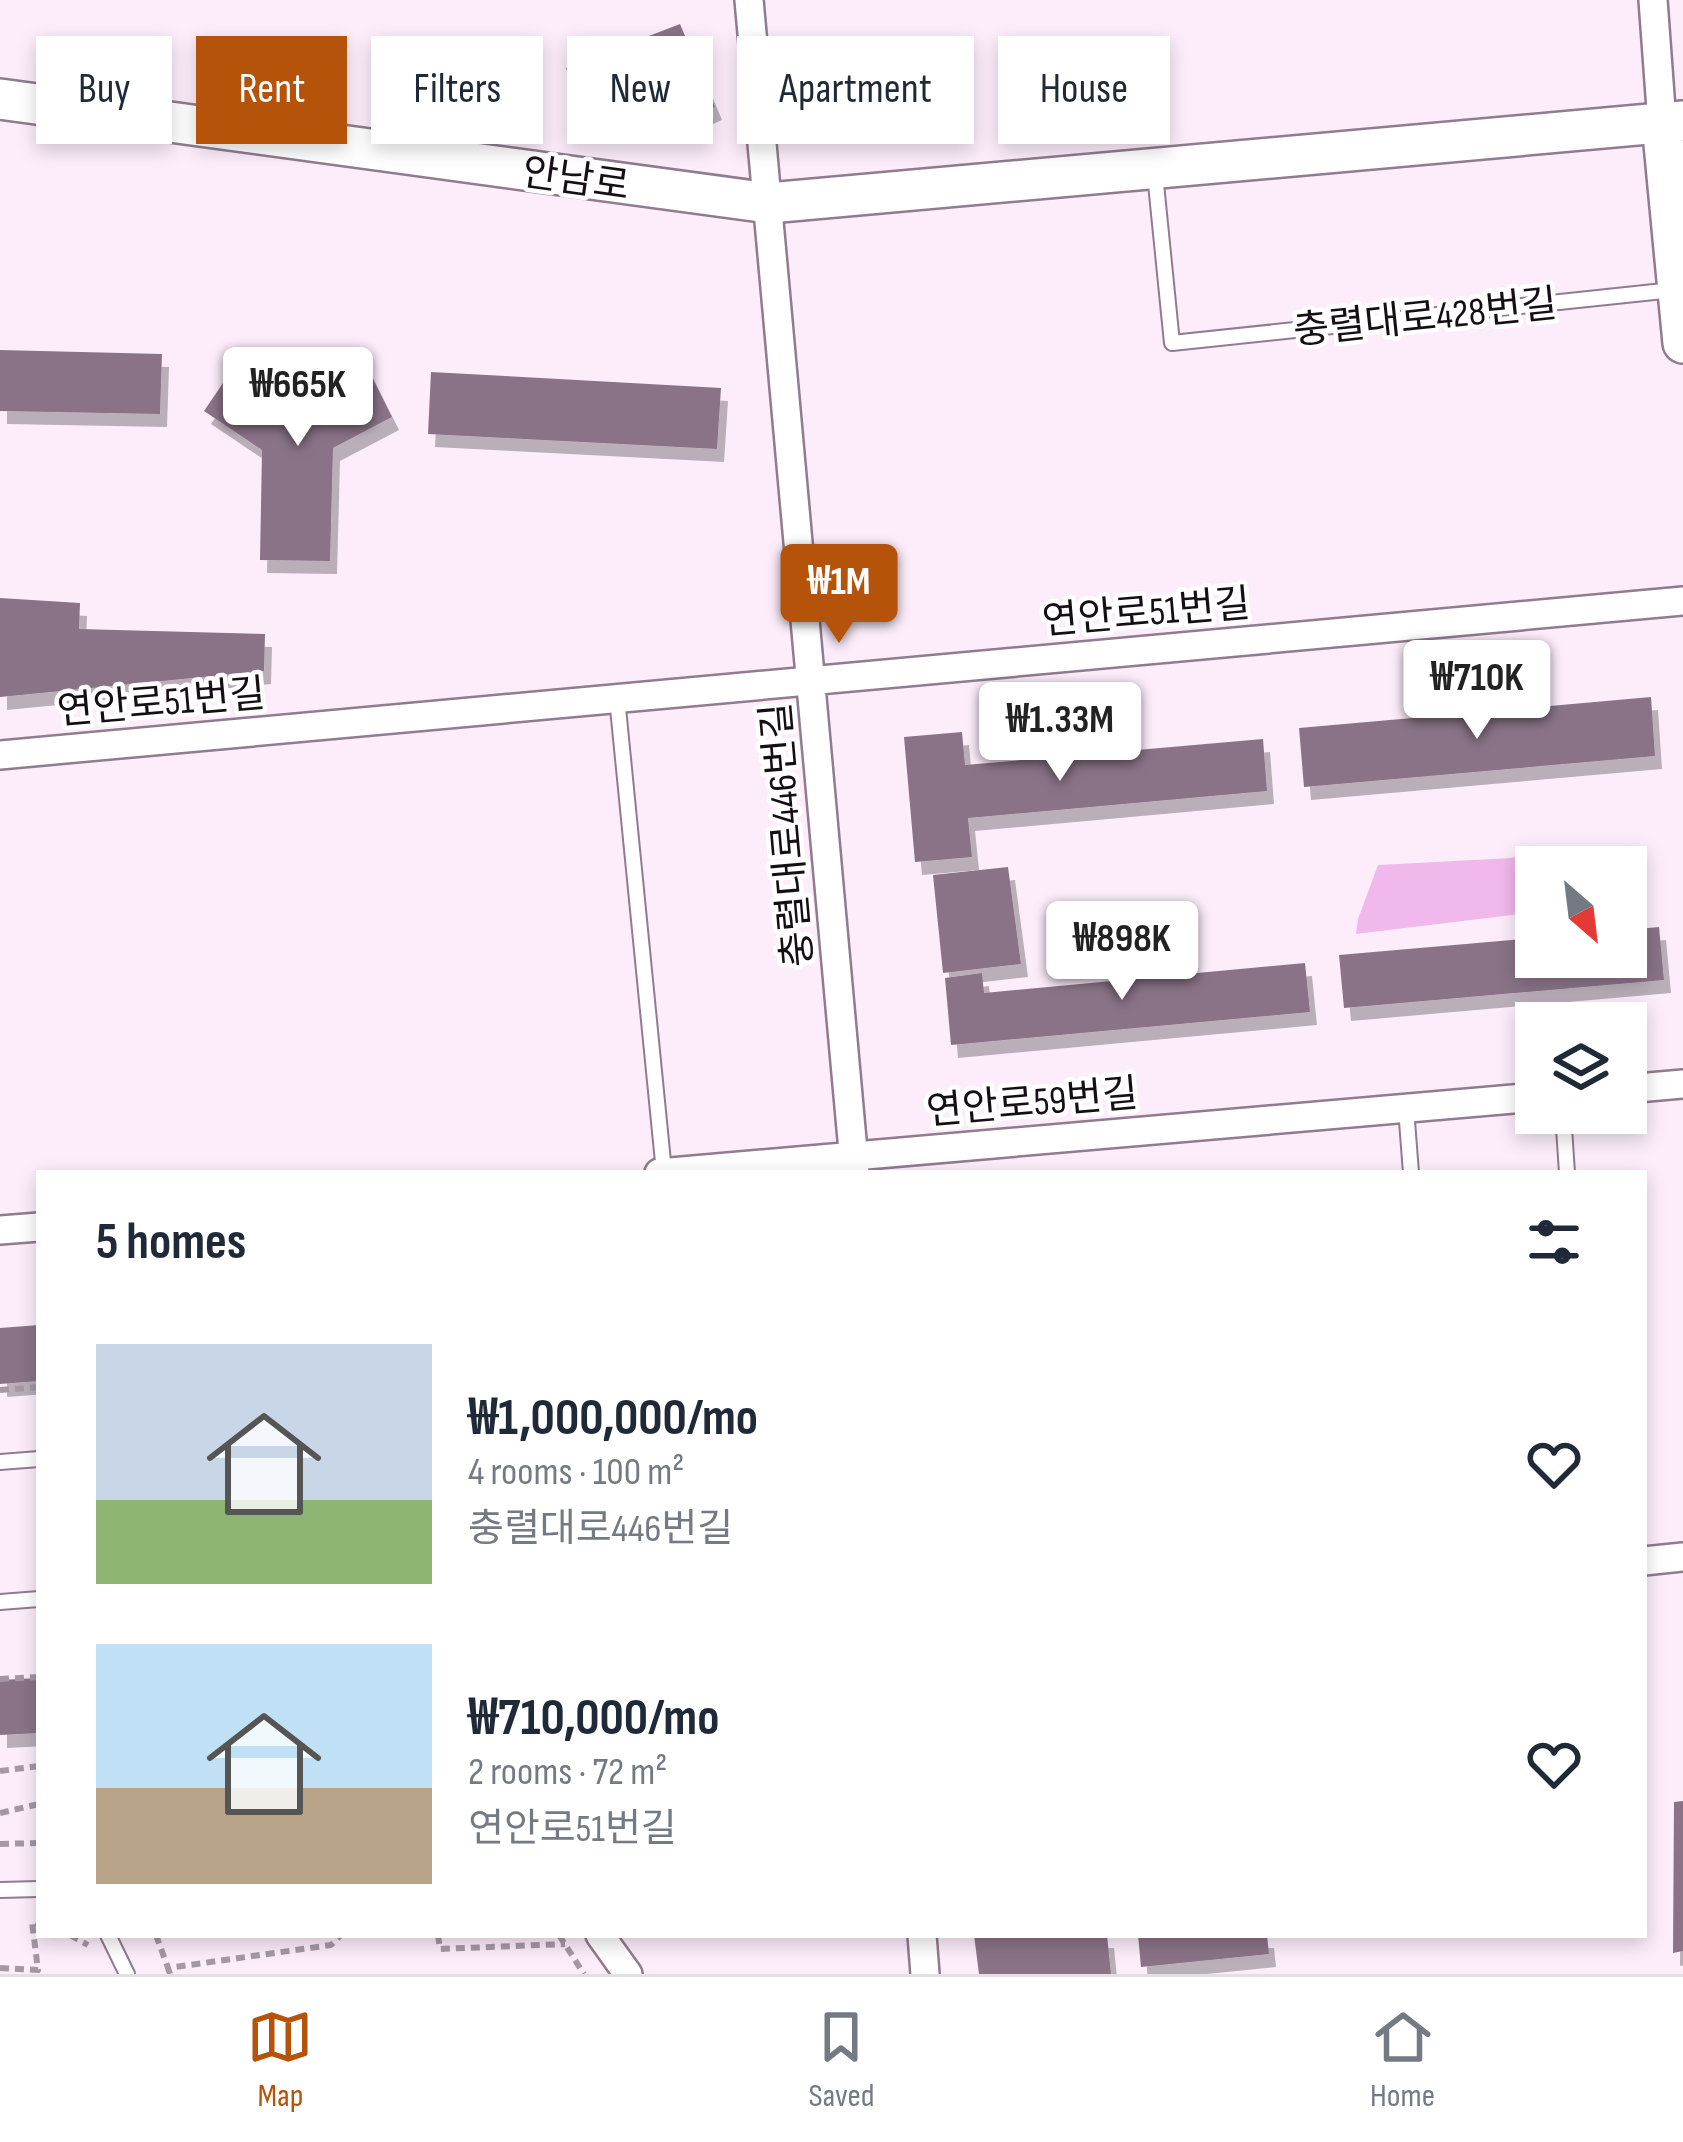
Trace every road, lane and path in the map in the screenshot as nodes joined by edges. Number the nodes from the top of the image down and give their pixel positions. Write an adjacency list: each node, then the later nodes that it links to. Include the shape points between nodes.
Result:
1 (749, 0): 6 (street, 충렬대로446번길)
2 (1653, 0): 4 (street)
3 (0, 99): 6 (street, 안남로)
4 (1672, 122): 5 (street, 안남로); 7 (street)
5 (1154, 170): 6 (street, 안남로); 7 (lane, 충렬대로428번길, via 1172,343)
6 (770, 203): 10 (street, 충렬대로446번길)
7 (1678, 290): 8 (street)
8 (1683, 343)
9 (1683, 601): 10 (street, 연안로51번길)
10 (811, 681): 11 (street, 연안로51번길); 18 (street, 충렬대로446번길)
11 (617, 698): 12 (street, 연안로51번길); 19 (lane, 연안로59번길)
12 (0, 755)
13 (1683, 1084): 14 (street)
14 (1647, 1087)
15 (1515, 1098): 16 (street, 연안로59번길)
16 (1406, 1108): 18 (street, 연안로59번길); 21 (lane)
17 (1564, 1134): 22 (lane)
18 (854, 1165): 20 (street, 연안로59번길)
19 (662, 1170)
20 (734, 1170)
21 (1412, 1170)
22 (1567, 1170)
23 (36, 1227): 24 (street)
24 (0, 1230)
25 (36, 1387): 26 (path)
26 (0, 1390)
27 (36, 1459): 28 (lane)
28 (0, 1462)
29 (1683, 1557): 30 (street)
30 (1647, 1561)
31 (36, 1599): 32 (lane)
32 (0, 1602)
33 (36, 1677): 34 (path)
34 (0, 1678)
35 (36, 1766): 36 (path)
36 (0, 1771)
37 (36, 1805): 38 (path)
38 (0, 1813)
39 (0, 1844): 40 (path)
40 (36, 1844)
41 (36, 1889): 42 (lane)
42 (0, 1890)
43 (36, 1923): 51 (path, via 38,1970)
44 (110, 1938): 53 (lane)
45 (157, 1938): 52 (path)
46 (338, 1938): 52 (path)
47 (438, 1938): 50 (path, via 440,1949)
48 (602, 1938): 54 (street)
49 (922, 1938): 55 (street)
50 (566, 1944)
51 (0, 1968)
52 (169, 1971)
53 (128, 1974)
54 (628, 1974)
55 (925, 1974)

